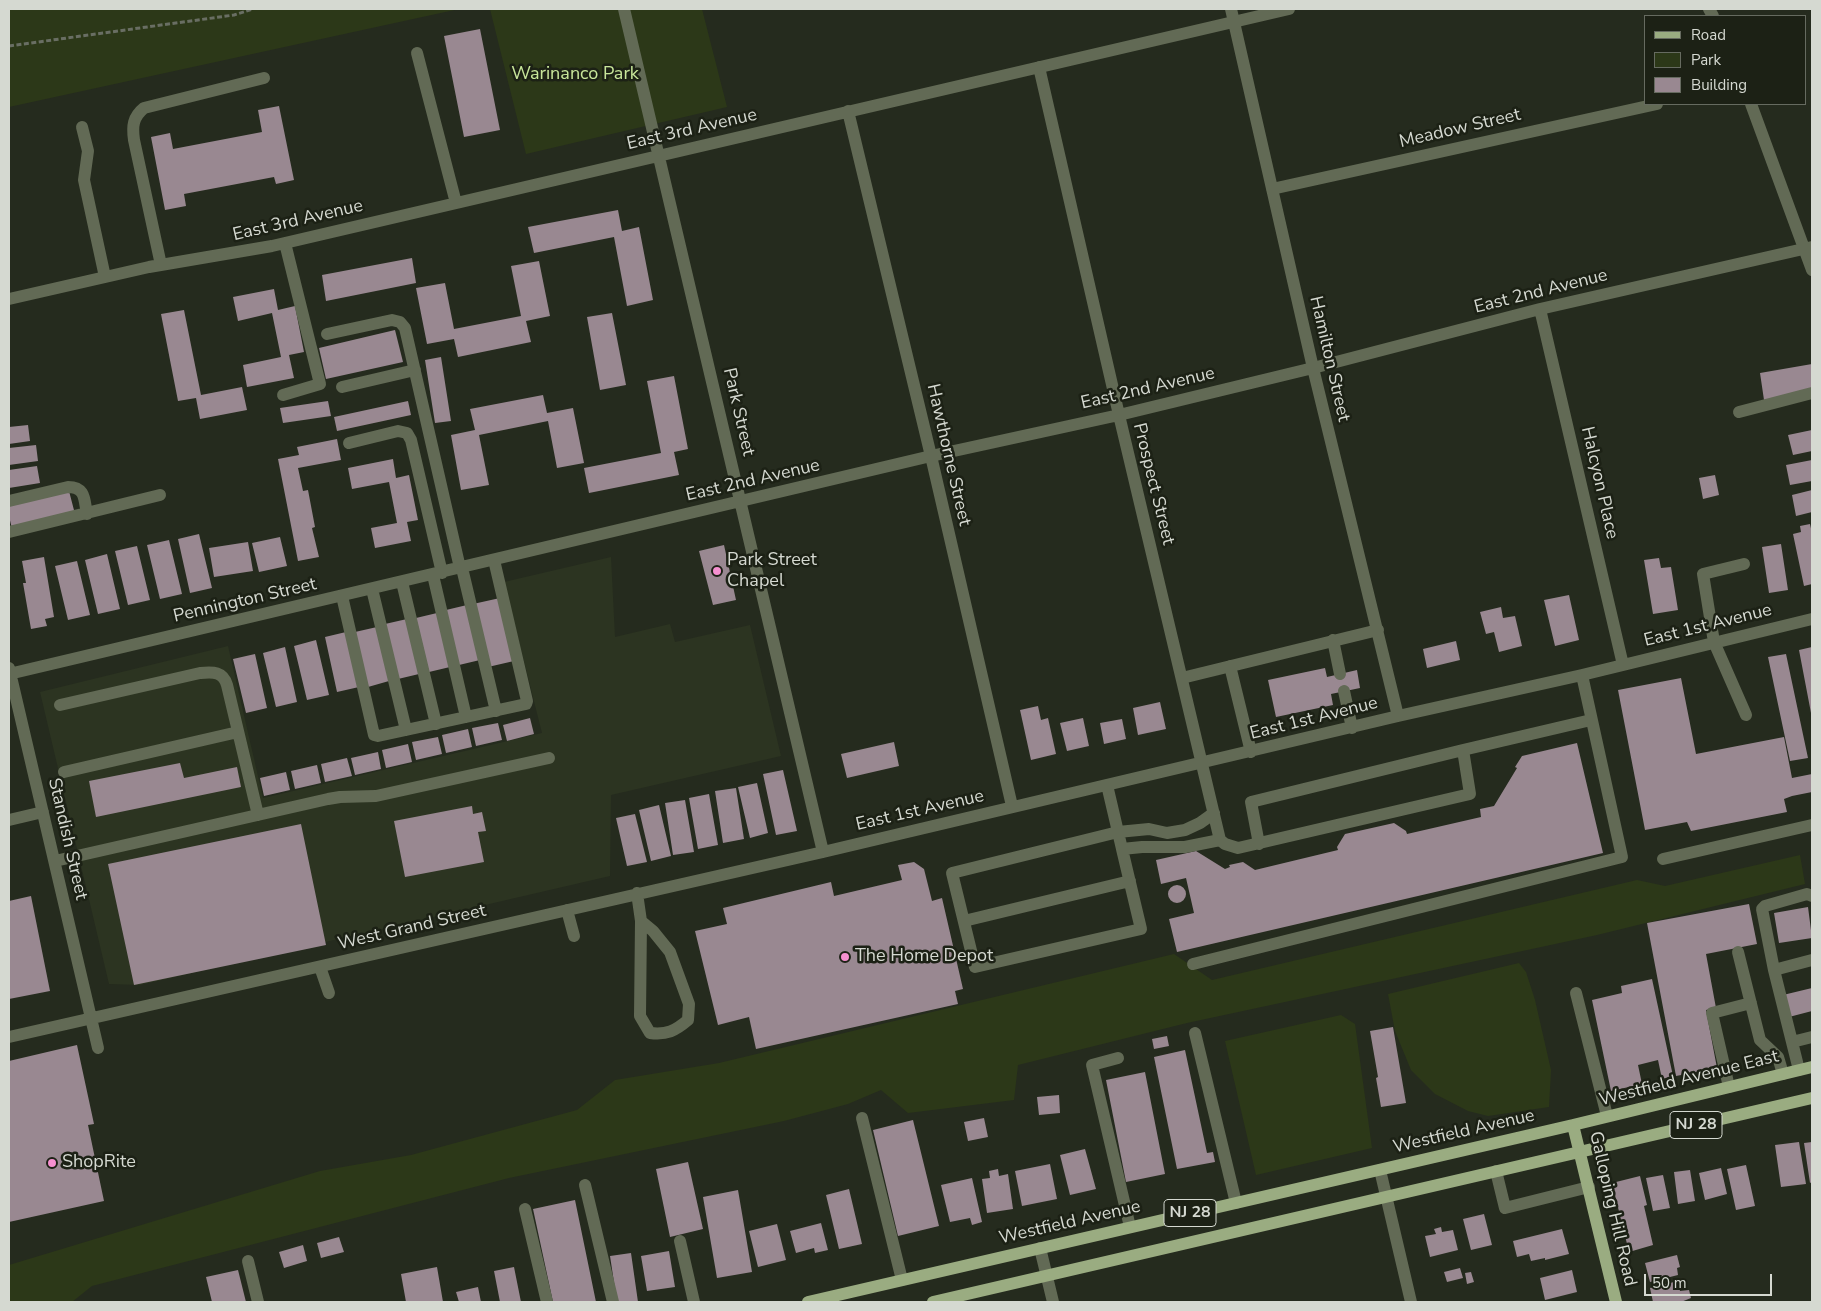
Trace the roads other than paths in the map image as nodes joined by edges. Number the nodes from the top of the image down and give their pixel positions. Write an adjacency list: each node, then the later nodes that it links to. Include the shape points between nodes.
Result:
1 (624, 9): 12 (street, Park Street)
2 (1230, 9): 4 (street, Hamilton Street)
3 (1289, 9): 4 (street, East 3rd Avenue)
4 (1234, 22): 6 (street, East 3rd Avenue); 13 (street, Hamilton Street)
5 (417, 53): 14 (street)
6 (1039, 67): 10 (street, East 3rd Avenue); 29 (street, Prospect Street)
7 (264, 78): 17 (street, via 144,108 137,114 134,140)
8 (1652, 105): 13 (street, Meadow Street)
9 (1751, 105): 16 (street)
10 (848, 111): 12 (street, East 3rd Avenue); 31 (street, Hawthorne Street)
11 (82, 127): 19 (street, via 88,152 84,180)
12 (660, 155): 14 (street, East 3rd Avenue); 34 (street, Park Street)
13 (1272, 189): 23 (street, Hamilton Street)
14 (456, 203): 15 (street, East 3rd Avenue)
15 (285, 243): 17 (street, East 3rd Avenue); 27 (street, via 320,384)
16 (1809, 248): 18 (street); 21 (street, East 2nd Avenue)
17 (161, 265): 19 (street, East 3rd Avenue)
18 (1812, 270)
19 (103, 277): 20 (street, East 3rd Avenue)
20 (9, 299)
21 (1540, 309): 23 (street, East 2nd Avenue); 48 (street, Halcyon Place)
22 (327, 334): 24 (street, via 392,320 400,322 405,328)
23 (1313, 368): 29 (street, East 2nd Avenue); 45 (street, Hamilton Street)
24 (415, 370): 25 (street); 39 (street)
25 (342, 387)
26 (1812, 394): 28 (street)
27 (284, 395)
28 (1739, 412)
29 (1119, 415): 31 (street, East 2nd Avenue); 53 (street, Prospect Street)
30 (349, 443): 40 (street, via 398,431 407,433)
31 (931, 456): 34 (street, East 2nd Avenue); 71 (street, Hawthorne Street)
32 (160, 495): 35 (street)
33 (9, 501): 35 (street, via 76,487 82,491)
34 (741, 502): 37 (street, East 2nd Avenue); 81 (street, Park Street)
35 (87, 514): 36 (street)
36 (9, 532)
37 (492, 561): 39 (street, Pennington Street); 56 (street, via 527,701 526,704)
38 (1744, 564): 47 (street, via 1703,574)
39 (461, 568): 40 (street, Pennington Street); 56 (street)
40 (438, 574): 41 (street, Pennington Street); 59 (street)
41 (402, 582): 42 (street, Pennington Street); 61 (street)
42 (372, 589): 43 (street, Pennington Street); 63 (street)
43 (342, 596): 50 (street, Pennington Street); 63 (street, via 374,735)
44 (1812, 619): 47 (street, East 1st Avenue)
45 (1378, 630): 46 (street); 58 (street, Hamilton Street)
46 (1333, 640): 49 (street); 51 (street)
47 (1714, 642): 48 (street, East 1st Avenue); 57 (street)
48 (1623, 665): 52 (street, East 1st Avenue)
49 (1230, 666): 53 (street); 66 (street)
50 (9, 672): 72 (street, Standish Street)
51 (1340, 674)
52 (1582, 675): 58 (street, East 1st Avenue); 60 (street)
53 (1182, 678): 68 (street, Prospect Street)
54 (1344, 691): 62 (street)
55 (60, 706): 64 (street, via 200,673 219,673 226,681)
56 (496, 711): 59 (street)
57 (1746, 715)
58 (1398, 716): 62 (street, East 1st Avenue)
59 (466, 717): 61 (street)
60 (1591, 720): 65 (street); 93 (street, via 1622,857)
61 (436, 724): 63 (street)
62 (1352, 728): 66 (street, East 1st Avenue)
63 (406, 730)
64 (238, 732): 69 (street); 74 (street)
65 (1463, 750): 79 (street, via 1251,802); 79 (street, via 1470,794)
66 (1251, 752): 68 (street, East 1st Avenue)
67 (549, 758): 74 (street, via 376,796 340,797)
68 (1202, 763): 70 (street, East 1st Avenue); 73 (street, Prospect Street)
69 (64, 772)
70 (1107, 785): 71 (street, East 1st Avenue); 77 (street)
71 (1012, 806): 81 (street, East 1st Avenue)
72 (43, 812): 75 (street); 83 (street, Standish Street)
73 (1214, 813): 77 (street, via 1184,830); 78 (street, Prospect Street)
74 (258, 815): 83 (street)
75 (9, 820)
76 (1812, 825): 82 (street)
77 (1118, 832): 80 (street); 89 (street, via 952,873)
78 (1220, 840): 79 (street, via 1238,848); 80 (street, via 1185,847)
79 (1259, 844)
80 (1122, 850): 84 (street)
81 (823, 852): 85 (street, West Grand Street)
82 (1662, 859)
83 (55, 861): 99 (street, Standish Street)
84 (1130, 881): 89 (street); 89 (street, via 1141,928 975,967)
85 (637, 893): 87 (street, West Grand Street); 88 (street)
86 (1812, 896): 95 (street, via 1807,894 1762,909)
87 (567, 910): 90 (street); 94 (street, West Grand Street)
88 (641, 921): 88 (street, via 670,952 689,1004 688,1020 676,1030 650,1033 640,1016)
89 (964, 921)
90 (574, 936)
91 (1738, 952): 98 (street)
92 (1812, 960): 95 (street)
93 (1194, 964)
94 (320, 967): 97 (street); 99 (street, West Grand Street)
95 (1774, 970): 103 (street)
96 (1576, 992): 111 (street)
97 (329, 993)
98 (1751, 1004): 108 (street, via 1760,1040 1778,1056); 109 (street, via 1712,1013)
99 (91, 1019): 101 (street, West Grand Street); 104 (street, Standish Street)
100 (1195, 1033): 120 (street)
101 (9, 1037)
102 (1812, 1037): 103 (street)
103 (1792, 1042): 107 (street)
104 (98, 1048)
105 (1118, 1058): 122 (street, via 1092,1065)
106 (1812, 1067): 107 (main road, Westfield Avenue East / NJ 28)
107 (1799, 1070): 108 (main road, Westfield Avenue East / NJ 28)
108 (1783, 1074): 109 (main road, Westfield Avenue East / NJ 28)
109 (1729, 1087): 111 (main road, Westfield Avenue East / NJ 28)
110 (1812, 1098): 114 (main road, NJ 28)
111 (1607, 1116): 113 (main road, Westfield Avenue East / NJ 28)
112 (862, 1118): 127 (street)
113 (1573, 1124): 114 (main road, Galloping Hill Road); 115 (main road, Westfield Avenue / NJ 28)
114 (1580, 1151): 116 (main road, NJ 28); 118 (main road, Galloping Hill Road)
115 (1380, 1170): 119 (street); 120 (main road, Westfield Avenue / NJ 28)
116 (1496, 1171): 118 (street, via 1505,1208); 119 (main road, NJ 28)
117 (585, 1185): 130 (street)
118 (1588, 1187): 136 (main road, Galloping Hill Road)
119 (1387, 1197): 126 (main road, NJ 28); 135 (street)
120 (1236, 1203): 122 (main road, Westfield Avenue / NJ 28)
121 (525, 1209): 129 (street)
122 (1130, 1228): 124 (main road, Westfield Avenue / NJ 28)
123 (680, 1240): 131 (street)
124 (1040, 1248): 126 (street); 127 (main road, Westfield Avenue / NJ 28)
125 (248, 1261): 128 (street)
126 (1047, 1276): 133 (main road, NJ 28); 134 (street)
127 (902, 1280): 132 (main road, Westfield Avenue / NJ 28)
128 (258, 1302)
129 (547, 1302)
130 (613, 1302)
131 (694, 1302)
132 (808, 1302)
133 (933, 1302)
134 (1053, 1302)
135 (1411, 1302)
136 (1616, 1302)

